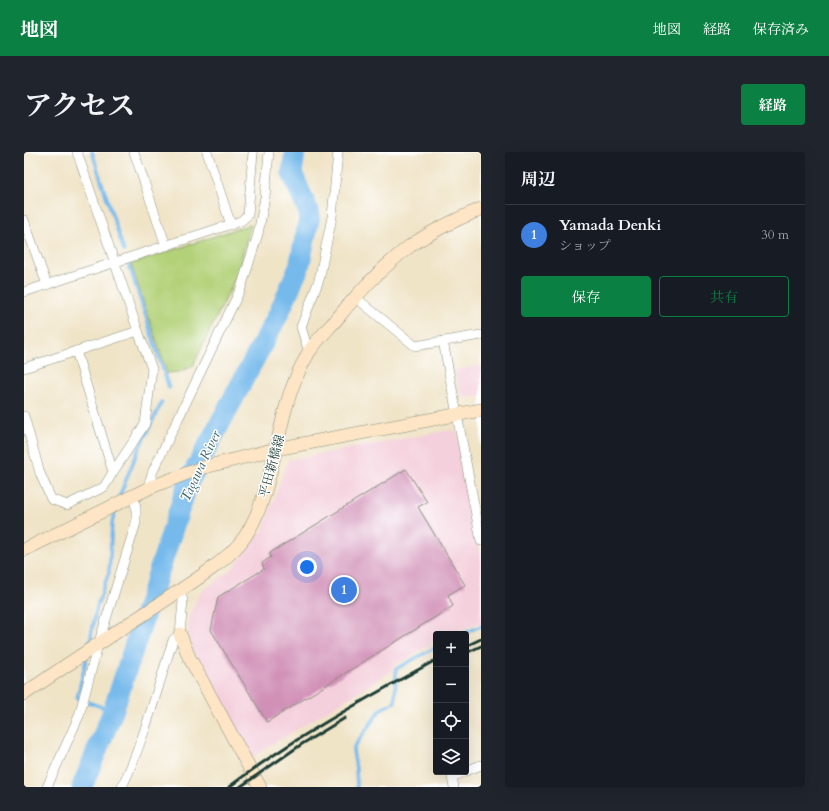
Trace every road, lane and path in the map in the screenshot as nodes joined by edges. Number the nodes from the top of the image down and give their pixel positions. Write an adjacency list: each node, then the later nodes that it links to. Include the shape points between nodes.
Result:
1 (77, 152): 11 (street)
2 (134, 152): 10 (street)
3 (206, 152): 9 (street)
4 (253, 152): 9 (street, via 248,215 241,222)
5 (269, 152): 26 (street, via 265,197 258,234 241,288 156,464)
6 (338, 152): 19 (street, via 328,240 319,280 301,327)
7 (481, 209): 14 (main road, 平田新橋線, via 435,230 410,246 374,277)
8 (24, 220): 12 (street)
9 (231, 226): 10 (street)
10 (166, 246): 11 (street)
11 (116, 262): 12 (street); 15 (street)
12 (47, 284): 13 (street)
13 (24, 292)
14 (356, 297): 17 (street, via 415,346); 19 (main road, 平田新橋線)
15 (138, 331): 18 (street); 25 (street, via 152,369 145,424)
16 (481, 334): 17 (street)
17 (443, 341): 22 (street)
18 (76, 351): 20 (street); 25 (street)
19 (310, 352): 24 (main road, 平田新橋線, via 296,377)
20 (24, 368)
21 (481, 410): 22 (main road)
22 (457, 415): 24 (main road); 28 (street)
23 (24, 416): 25 (street, via 40,473 51,499 67,505 104,487)
24 (276, 449): 26 (main road, via 201,468); 30 (main road, 平田新橋線, via 259,509 241,542 230,554)
25 (113, 472)
26 (149, 488): 27 (main road)
27 (133, 495): 29 (main road); 32 (street, via 136,523)
28 (481, 541)
29 (24, 550)
30 (176, 593): 31 (street, via 183,601); 32 (main road, 平田新橋線)
31 (180, 634): 38 (street, via 173,640 151,711); 39 (main road, via 189,657)
32 (98, 644): 33 (main road, 平田新橋線); 37 (street, via 79,716)
33 (24, 694)
34 (481, 765): 35 (street)
35 (469, 770)
36 (457, 775): 40 (street, via 452,777)
37 (47, 787)
38 (122, 787)
39 (260, 787)
40 (454, 787)

